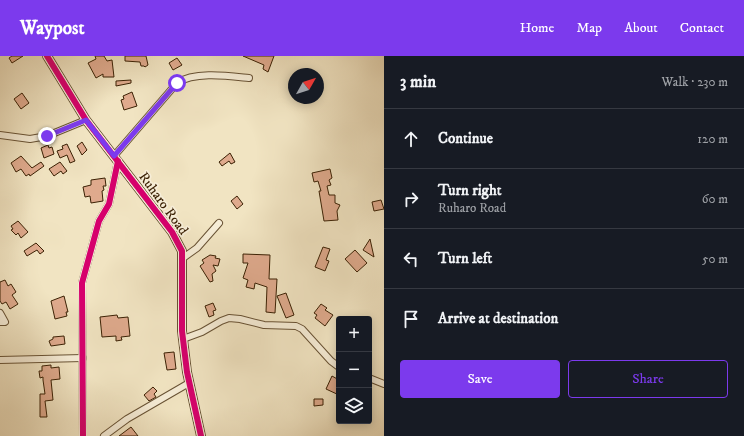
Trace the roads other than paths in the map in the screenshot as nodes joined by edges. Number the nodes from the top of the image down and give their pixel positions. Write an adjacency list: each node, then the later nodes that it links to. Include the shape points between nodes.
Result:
1 (47, 56): 3 (street, Ruharo Road)
2 (250, 78): 5 (street, via 187,77 177,83)
3 (86, 120): 4 (street, via 47,136 30,139); 5 (street, Ruharo Road)
4 (0, 135)
5 (116, 159): 7 (street, Ruharo Road, via 172,232 180,245); 11 (street, via 109,204 99,221 83,280)
6 (219, 223): 7 (street, via 197,248)
7 (183, 258): 10 (street, Ruharo Road)
8 (0, 313): 9 (street, via 5,322)
9 (0, 322)
10 (183, 338): 13 (street, via 202,332 229,318 264,325 296,326 302,329); 15 (street, Ruharo Road)
11 (83, 358): 12 (street); 17 (street)
12 (0, 360)
13 (336, 365)
14 (372, 379): 16 (street)
15 (189, 383): 18 (street, via 127,419); 19 (street, Ruharo Road)
16 (384, 384)
17 (83, 436)
18 (104, 436)
19 (201, 436)

